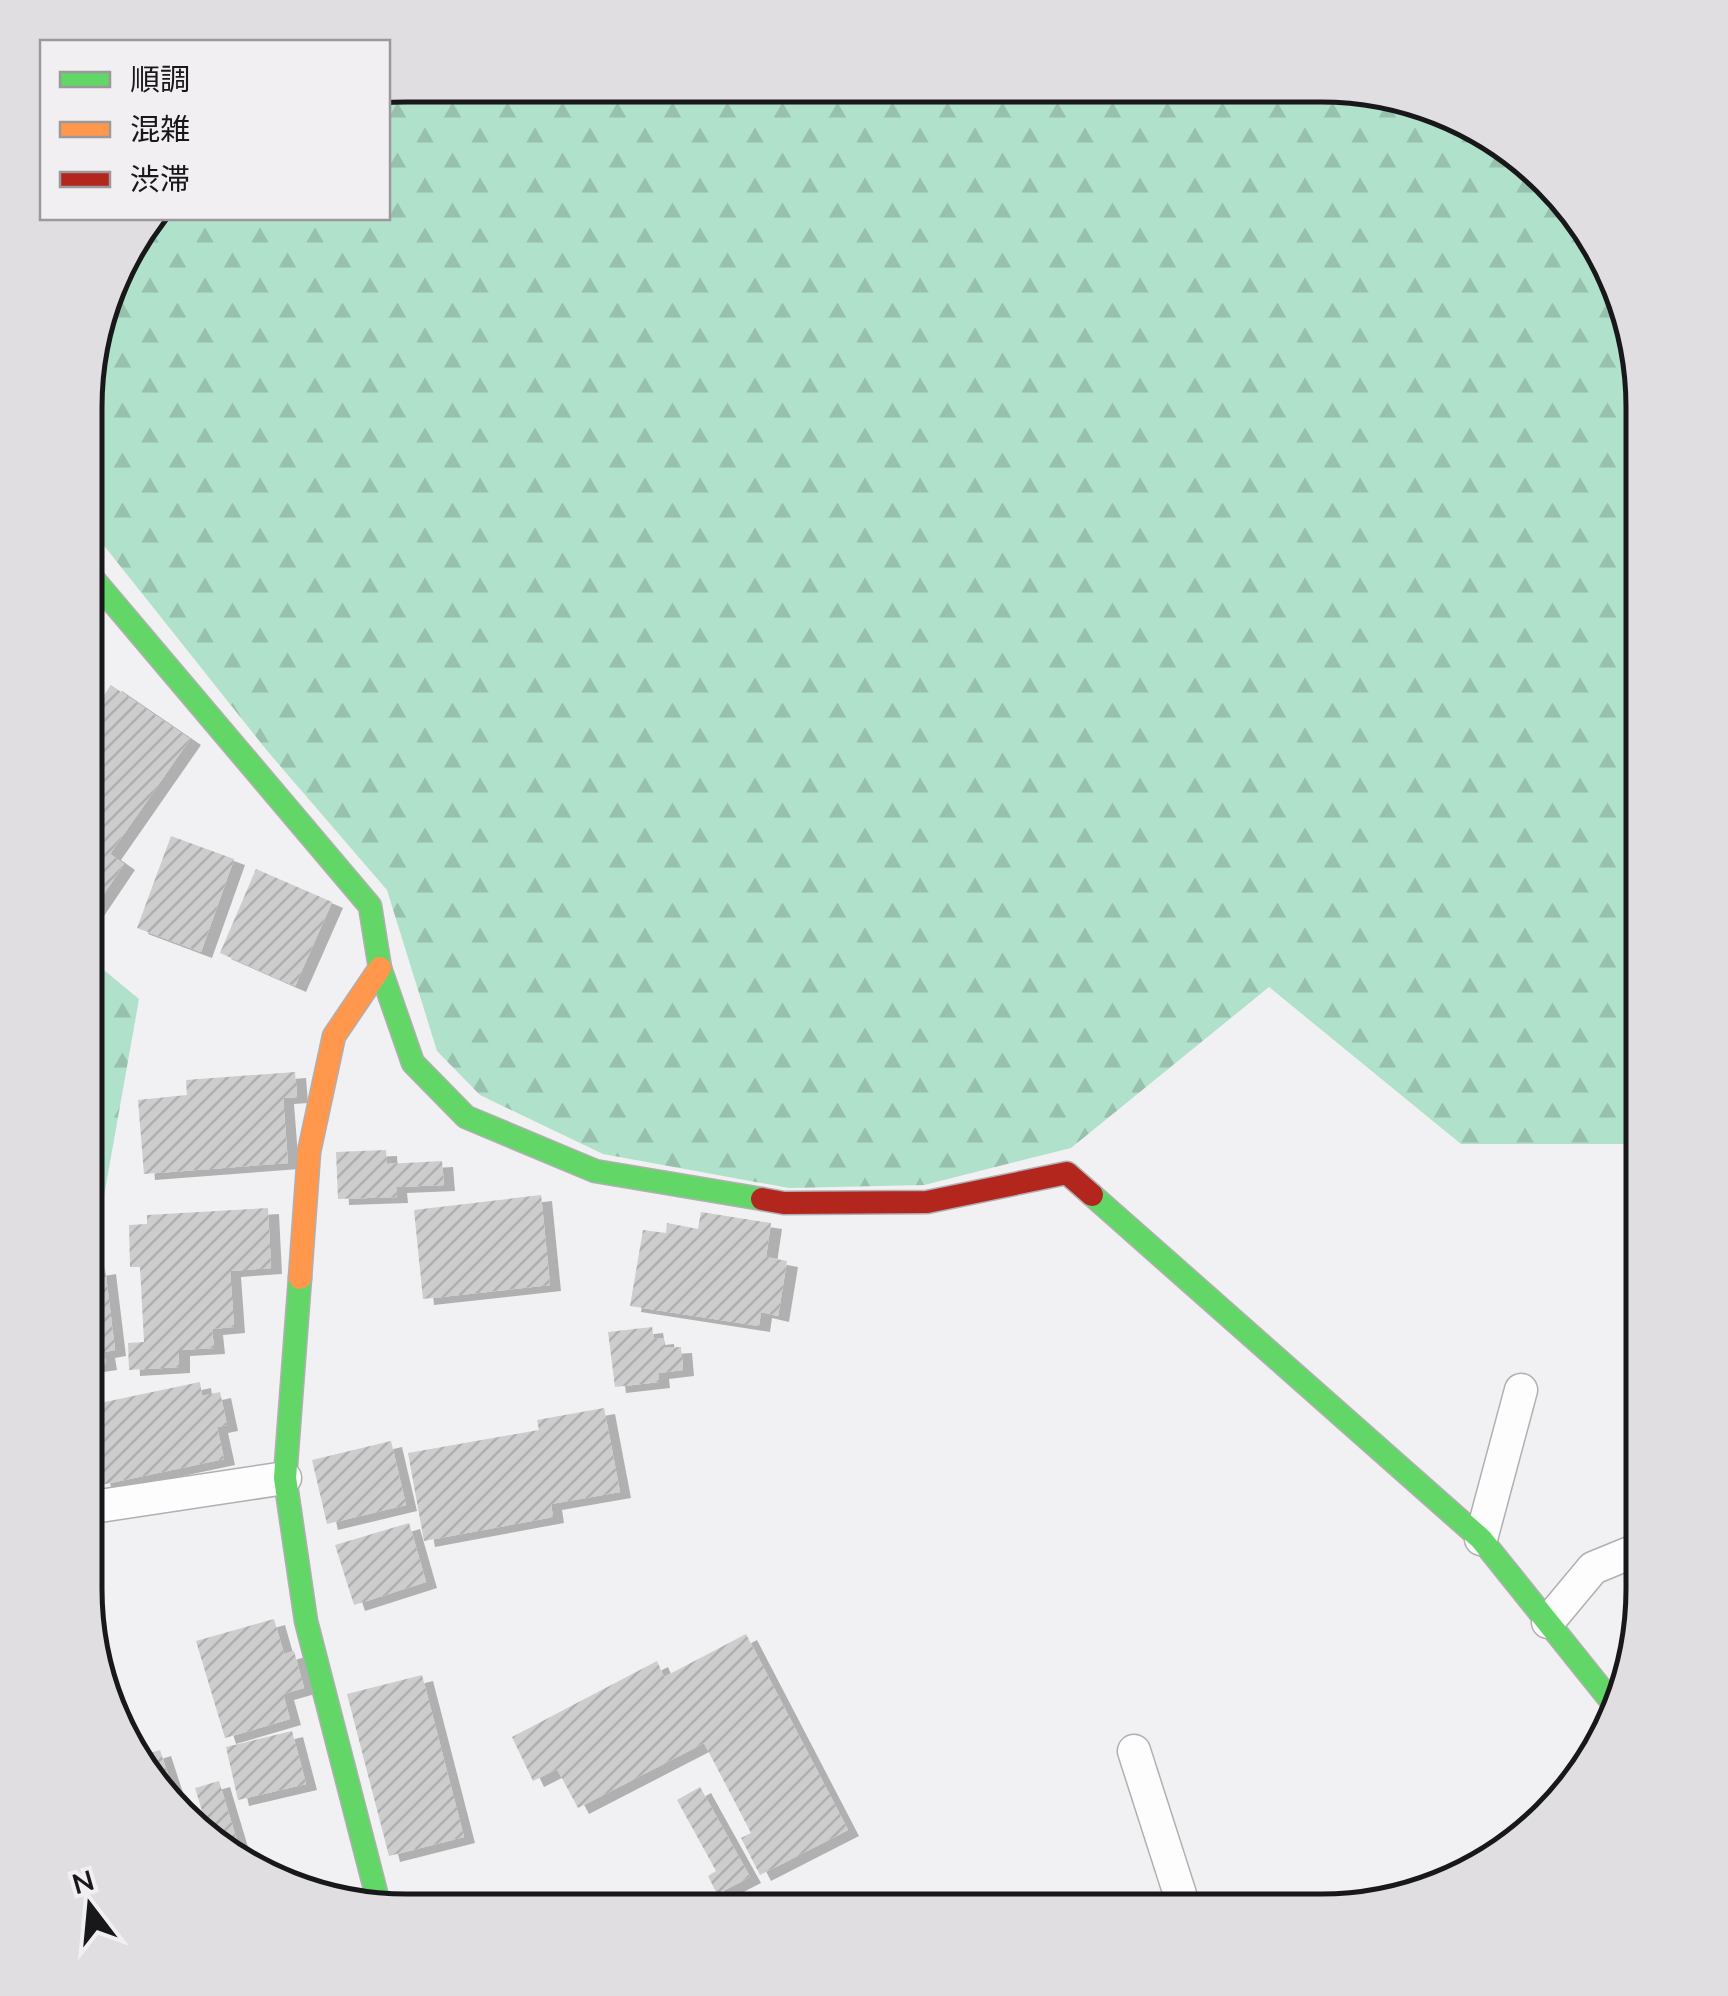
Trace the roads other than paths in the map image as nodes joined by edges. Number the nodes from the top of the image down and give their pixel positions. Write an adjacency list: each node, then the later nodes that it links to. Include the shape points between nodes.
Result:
1 (103, 590): 2 (street, via 370,906)
2 (380, 968): 4 (street, via 334,1036 309,1152); 6 (street, via 413,1063 466,1117 595,1171 784,1203 927,1202 1067,1172)
3 (1522, 1390): 6 (lane)
4 (285, 1478): 5 (lane); 11 (street, via 306,1621)
5 (103, 1505)
6 (1480, 1539): 8 (street)
7 (1625, 1555): 8 (lane, via 1593,1568)
8 (1548, 1622): 9 (street)
9 (1606, 1694)
10 (1134, 1752): 12 (lane)
11 (376, 1892)
12 (1181, 1893)

